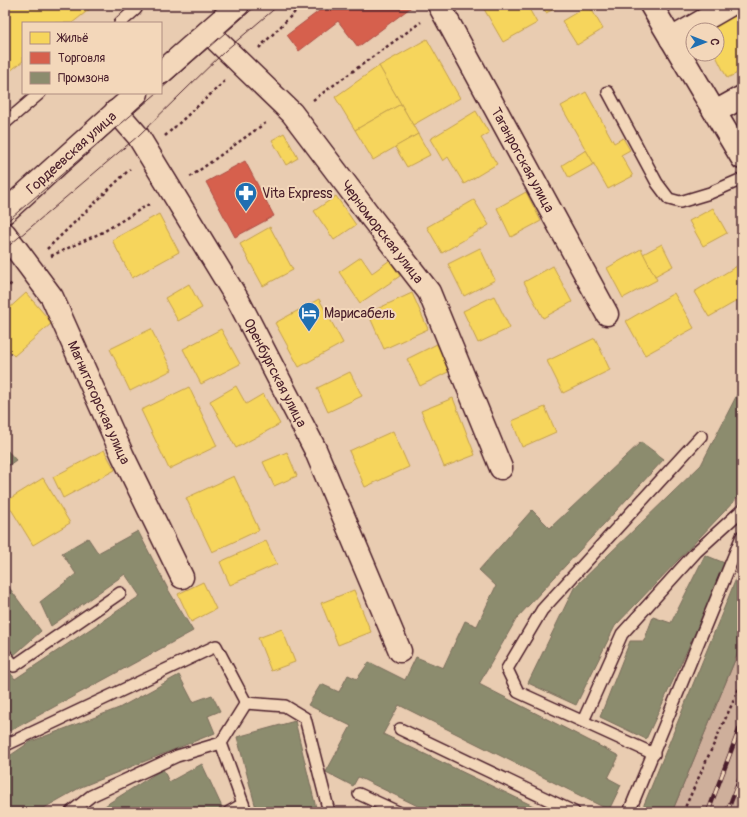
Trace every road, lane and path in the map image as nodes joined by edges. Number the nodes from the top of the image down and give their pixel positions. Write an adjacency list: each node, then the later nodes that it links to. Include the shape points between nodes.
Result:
1 (238, 5): 7 (street)
2 (651, 5): 8 (street)
3 (730, 5): 8 (street)
4 (440, 6): 16 (path, via 332,87); 24 (street, Таганрогская улица)
5 (136, 9): 6 (lane)
6 (121, 22)
7 (208, 32): 9 (street); 16 (street, Черноморская улица)
8 (671, 39): 15 (street)
9 (162, 71)
10 (608, 92): 19 (lane, via 657,184 669,198 680,202)
11 (39, 94): 17 (lane)
12 (137, 94): 14 (street, Гордеевская улица)
13 (742, 97): 15 (street)
14 (116, 111): 20 (street, Оренбургская улица, via 138,136); 21 (street, Гордеевская улица)
15 (715, 112): 18 (street)
16 (292, 113): 20 (path, via 264,124); 26 (street, Черноморская улица, via 429,292)
17 (5, 123)
18 (742, 158)
19 (742, 179)
20 (171, 190): 23 (path, via 103,232); 31 (street, Оренбургская улица, via 238,300 315,449)
21 (5, 212)
22 (5, 234): 23 (street, Магнитогорская улица)
23 (29, 266): 29 (street, Магнитогорская улица, via 52,297 123,456)
24 (607, 314)
25 (701, 436): 35 (lane, via 542,610 507,669 518,692)
26 (501, 468)
27 (742, 510): 35 (lane, via 696,552 622,634)
28 (742, 536): 39 (lane)
29 (182, 577)
30 (120, 593): 32 (lane, via 14,666)
31 (400, 652)
32 (5, 654)
33 (742, 682): 48 (path)
34 (246, 703): 37 (lane, via 216,646 8,744); 38 (lane); 44 (lane, via 285,706 304,718)
35 (583, 721): 39 (lane)
36 (400, 729): 46 (lane)
37 (5, 741)
38 (221, 743): 41 (lane); 42 (lane, via 177,756 91,796)
39 (654, 754): 47 (lane)
40 (359, 794): 45 (lane)
41 (245, 808): 43 (lane)
42 (71, 812)
43 (229, 812)
44 (329, 812)
45 (398, 812)
46 (574, 812)
47 (629, 812)
48 (683, 812)

